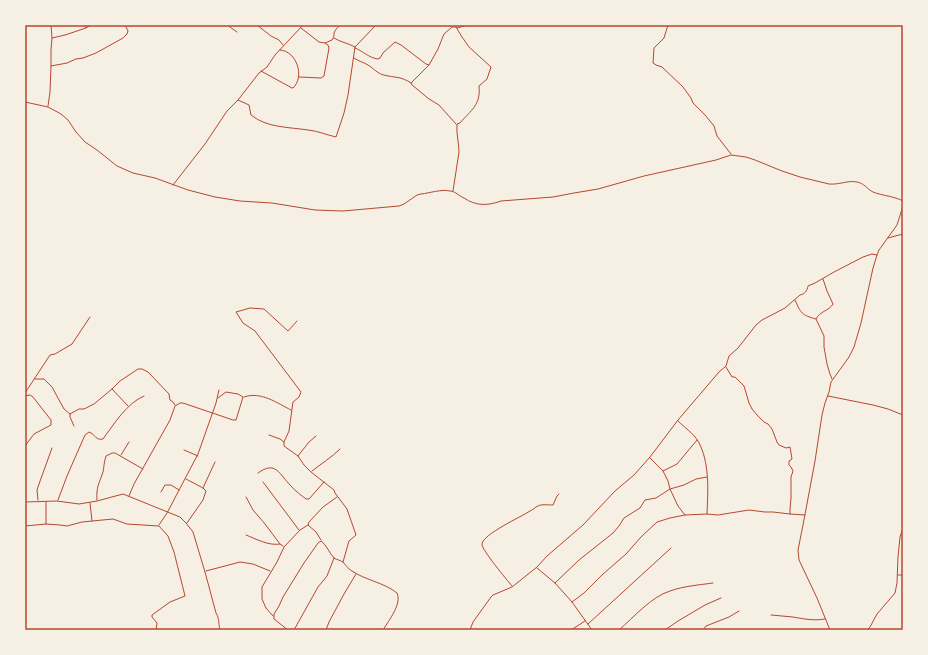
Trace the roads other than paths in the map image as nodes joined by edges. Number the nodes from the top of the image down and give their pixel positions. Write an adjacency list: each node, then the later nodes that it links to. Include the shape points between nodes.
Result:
1 (29, 25): 13 (street)
2 (50, 25): 19 (street)
3 (85, 25): 15 (street)
4 (91, 25): 15 (street)
5 (125, 25): 26 (street, via 128,31 123,38 96,53)
6 (228, 25): 17 (street)
7 (257, 25): 21 (street)
8 (303, 25): 14 (street)
9 (340, 25): 18 (street)
10 (376, 25): 22 (street)
11 (468, 25): 16 (street)
12 (669, 25): 34 (street, via 664,38 653,49 653,63 662,67 683,87 714,126 717,136)
13 (25, 26)
14 (300, 27): 20 (street, via 319,42); 21 (street)
15 (86, 28): 19 (street)
16 (457, 28): 25 (street, via 452,27 444,34); 33 (street, via 468,47 491,67 487,78 479,86 478,103)
17 (238, 32)
18 (334, 37): 20 (street); 22 (street)
19 (52, 38): 26 (street)
20 (325, 42): 28 (street, via 329,48 323,77)
21 (284, 45): 23 (street)
22 (355, 47): 24 (street); 25 (street, via 378,59 395,42)
23 (279, 50): 27 (street); 28 (street, via 286,51 295,58)
24 (353, 58): 29 (street, via 368,64 380,74 401,78); 30 (street, via 348,95 336,138 310,130 263,123 251,115 249,105)
25 (429, 65): 29 (street)
26 (51, 66): 32 (street)
27 (261, 71): 28 (street, via 292,88 296,86); 30 (street)
28 (299, 77)
29 (411, 83): 33 (street, via 439,105)
30 (238, 100): 35 (street, via 227,111)
31 (25, 102): 32 (street)
32 (48, 107): 35 (street, via 68,120 85,142 117,166)
33 (457, 124): 36 (street, via 459,152)
34 (731, 155): 36 (street, via 598,189 553,197 477,204); 37 (street, via 746,157 800,177 834,185 857,181 872,191)
35 (173, 185): 36 (street, via 240,201 272,202 315,210 343,211 399,206 417,195)
36 (453, 191)
37 (903, 201)
38 (903, 206): 40 (street, via 896,226)
39 (903, 234): 40 (street)
40 (887, 238): 41 (street)
41 (877, 255): 42 (street, via 863,257); 49 (street, via 854,347)
42 (823, 278): 43 (street, via 808,286 806,292); 45 (street, via 826,291 834,304)
43 (794, 300): 45 (street, via 801,312); 47 (street, via 756,325 729,356)
44 (90, 317): 48 (street, via 71,345 50,355)
45 (816, 319): 49 (street, via 824,336 827,364)
46 (297, 321): 60 (street, via 288,331 264,309 250,308 236,312 243,323 255,331 301,392 293,402)
47 (726, 366): 64 (street); 104 (street, via 732,377 744,386 752,409 772,429 777,442 786,448 790,447 792,459 789,465 793,471)
48 (35, 379): 52 (street); 62 (street, via 44,379)
49 (833, 380): 55 (street)
50 (112, 389): 58 (street, via 134,371 142,369 169,394); 59 (street); 62 (street, via 94,404)
51 (220, 390): 57 (street)
52 (25, 393)
53 (25, 396): 71 (street, via 33,397 51,420 50,425 34,434)
54 (144, 396): 59 (street)
55 (828, 396): 63 (street, via 874,404); 106 (street, via 822,415)
56 (243, 397): 57 (street, via 226,392); 60 (street, via 248,395 269,398); 61 (street, via 236,420)
57 (218, 398): 61 (street)
58 (175, 406): 61 (street, via 180,403); 80 (street)
59 (128, 407): 98 (street, via 103,439 98,439 89,432 85,436)
60 (292, 410): 70 (street, via 289,431)
61 (213, 413): 76 (street)
62 (70, 414): 65 (street)
63 (903, 415)
64 (678, 420): 68 (street); 78 (street)
65 (74, 426)
66 (269, 435): 70 (street)
67 (316, 436): 77 (street)
68 (697, 440): 81 (street, via 677,464); 84 (street, via 705,459)
69 (129, 442): 75 (street)
70 (284, 442): 77 (street, via 284,446)
71 (25, 446)
72 (52, 448): 96 (street, via 37,490)
73 (340, 449): 82 (street)
74 (184, 450): 76 (street)
75 (121, 456): 80 (street); 99 (street, via 112,453 106,456 97,487)
76 (198, 456): 85 (street)
77 (298, 456): 82 (street)
78 (650, 457): 81 (street); 122 (street)
79 (215, 462): 88 (street)
80 (143, 469): 93 (street)
81 (662, 471): 89 (street)
82 (311, 472): 87 (street)
83 (258, 473): 87 (street, via 264,468 276,469 292,487 309,500)
84 (707, 477): 89 (street); 103 (street)
85 (185, 479): 88 (street); 90 (street)
86 (263, 482): 114 (street)
87 (324, 482): 95 (street, via 332,487)
88 (203, 488): 108 (street, via 206,491 203,500)
89 (670, 489): 105 (street); 129 (street, via 656,498 645,500 640,508 624,518 613,533)
90 (179, 490): 91 (street, via 171,485 165,485); 102 (street)
91 (161, 492)
92 (559, 494): 130 (street, via 553,505 537,506 494,531 482,543)
93 (129, 496): 99 (street, via 123,494); 102 (street)
94 (246, 497): 117 (street)
95 (338, 497): 110 (street, via 323,508); 121 (street, via 347,509 356,535 349,541)
96 (38, 501): 97 (street); 100 (street)
97 (46, 501): 98 (street); 109 (street)
98 (57, 501): 101 (street, via 79,504)
99 (97, 501): 101 (street)
100 (25, 502)
101 (90, 502): 107 (street)
102 (167, 513): 108 (street); 112 (street)
103 (707, 514): 104 (street, via 718,515 749,510); 105 (street)
104 (790, 514): 106 (street)
105 (685, 515): 132 (street, via 657,522 626,554)
106 (804, 515): 137 (street, via 798,550 799,560)
107 (92, 521): 109 (street, via 67,526); 112 (street, via 113,519 126,524)
108 (186, 523): 123 (street, via 193,532)
109 (46, 524): 111 (street)
110 (308, 525): 114 (street); 116 (street)
111 (25, 526)
112 (159, 526): 139 (street, via 168,536 186,596 170,602 152,615 157,623)
113 (903, 528): 126 (street, via 900,537)
114 (300, 530): 118 (street)
115 (246, 535): 117 (street, via 270,544)
116 (321, 541): 120 (street); 135 (street, via 304,563)
117 (280, 544): 118 (street)
118 (284, 547): 124 (street)
119 (671, 548): 138 (street)
120 (334, 558): 121 (street); 142 (street, via 327,576)
121 (343, 563): 125 (street)
122 (537, 568): 129 (street); 130 (street)
123 (205, 572): 124 (street, via 240,562 253,564); 140 (street, via 219,618)
124 (270, 572): 135 (street, via 262,587 262,599)
125 (356, 574): 143 (street); 144 (street, via 397,593 397,605)
126 (898, 575): 127 (street); 152 (street, via 895,593 877,614)
127 (903, 575)
128 (713, 582): 148 (street, via 670,591 659,596)
129 (555, 583): 132 (street)
130 (512, 587): 145 (street, via 490,598)
131 (721, 598): 149 (street)
132 (572, 602): 136 (street)
133 (739, 611): 150 (street, via 706,626)
134 (771, 616): 137 (street)
135 (273, 617): 141 (street)
136 (585, 620): 138 (street); 146 (street)
137 (826, 620): 151 (street)
138 (588, 624): 147 (street)
139 (156, 630)
140 (220, 630)
141 (288, 630)
142 (294, 630)
143 (326, 630)
144 (384, 630)
145 (470, 630)
146 (571, 630)
147 (592, 630)
148 (619, 630)
149 (665, 630)
150 (703, 630)
151 (830, 630)
152 (868, 630)

